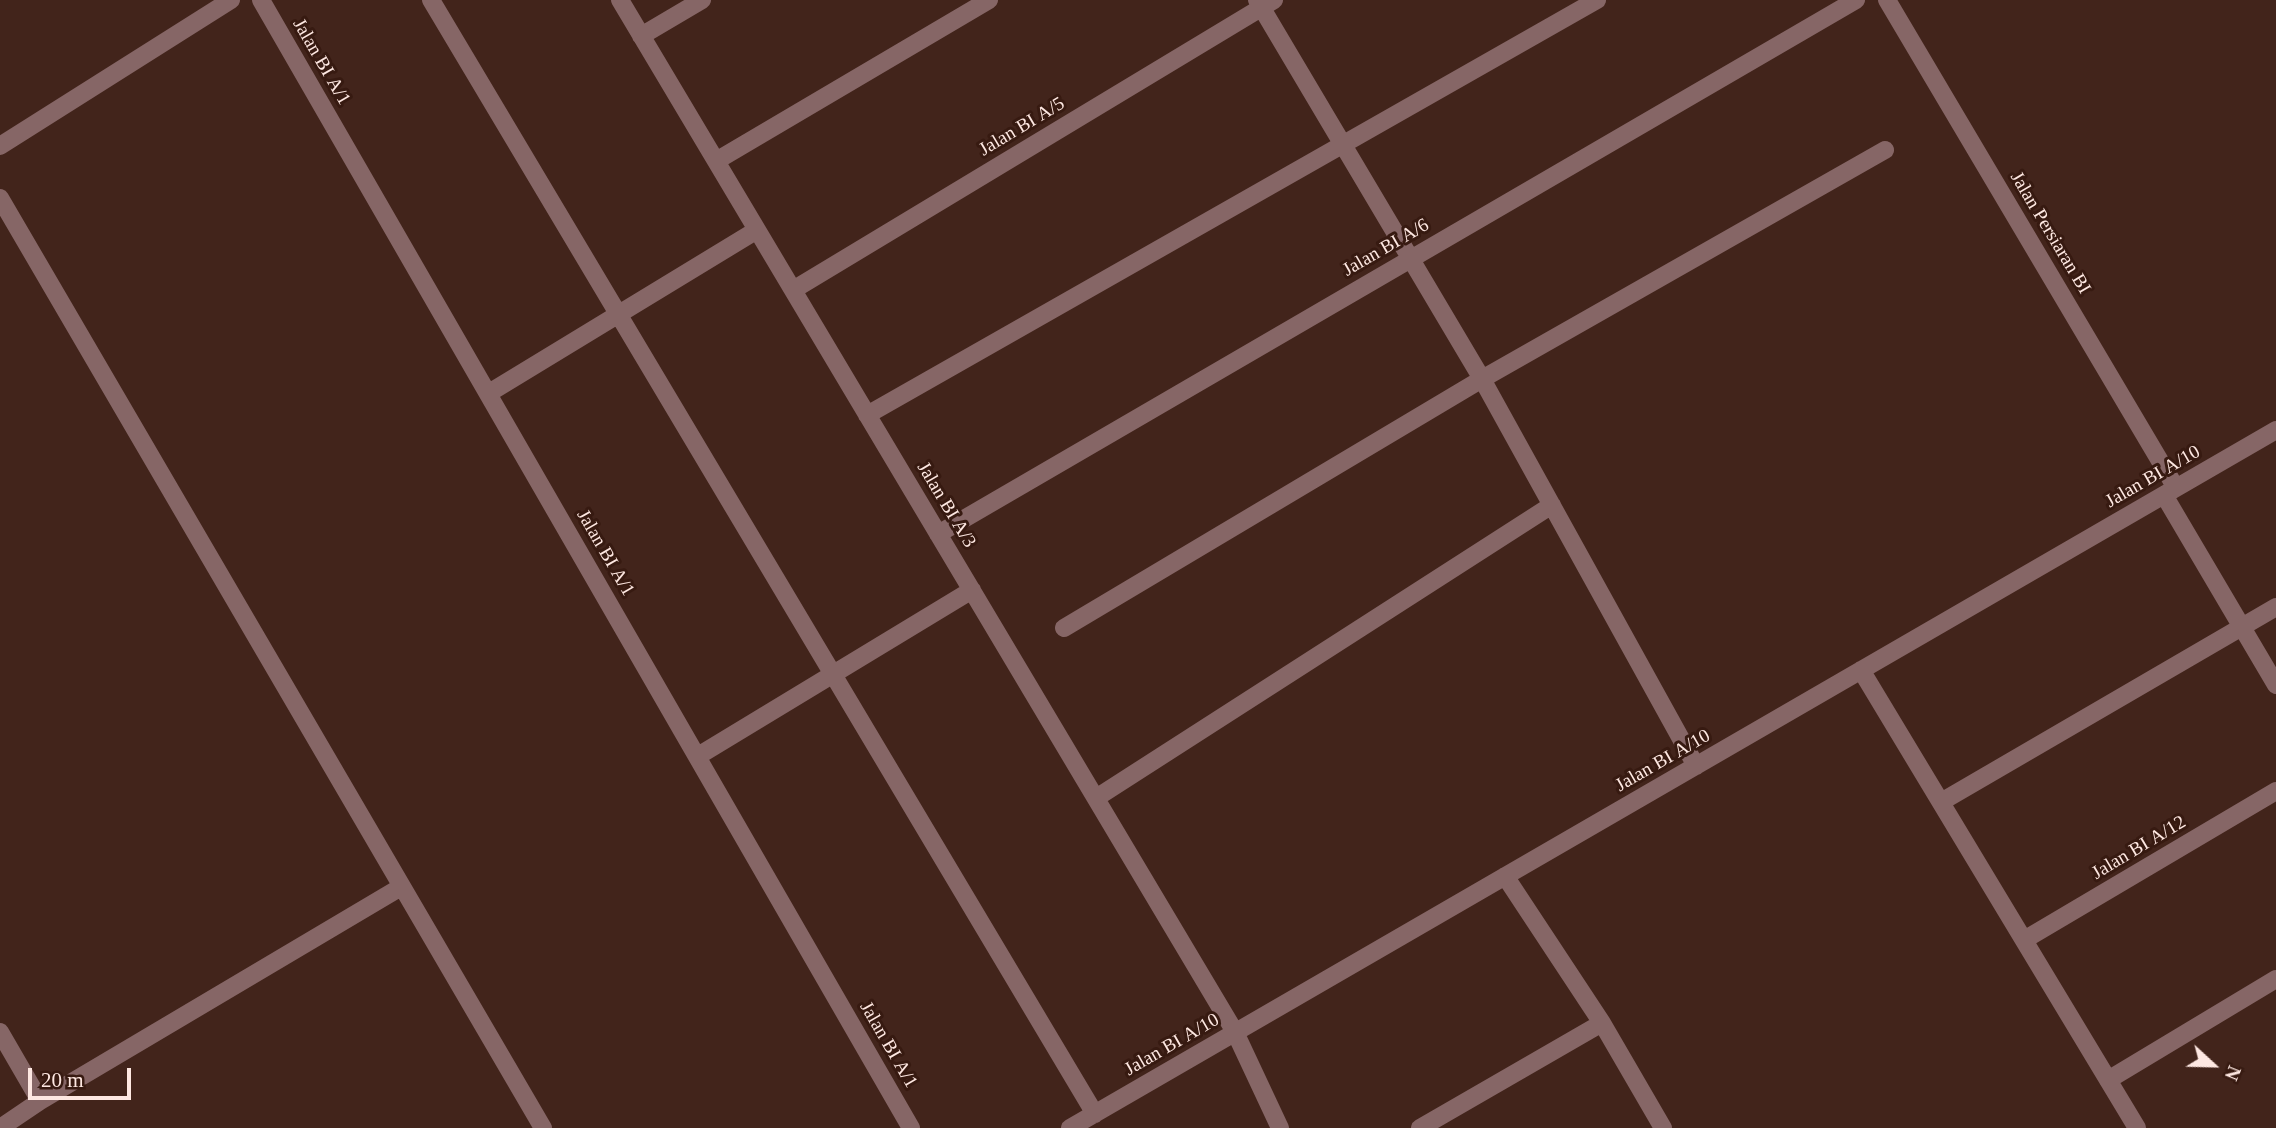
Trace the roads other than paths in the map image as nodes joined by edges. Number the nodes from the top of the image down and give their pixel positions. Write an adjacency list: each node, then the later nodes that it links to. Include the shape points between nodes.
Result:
1 (232, 0): 13 (street)
2 (261, 0): 22 (street, Jalan BI A/1)
3 (430, 0): 20 (street)
4 (620, 0): 11 (street, Jalan BI A/3)
5 (702, 0): 11 (street)
6 (989, 0): 15 (street)
7 (1597, 0): 12 (street)
8 (1856, 0): 18 (street, Jalan BI A/6)
9 (1887, 0): 25 (street, Jalan Persiaran BI)
10 (1264, 2): 12 (street); 19 (street, Jalan BI A/5)
11 (641, 36): 15 (street, Jalan BI A/3)
12 (1343, 144): 18 (street); 23 (street)
13 (0, 146)
14 (1885, 150): 21 (street)
15 (716, 161): 17 (street, Jalan BI A/3)
16 (0, 198): 41 (street)
17 (757, 230): 19 (street, Jalan BI A/3); 20 (street)
18 (1411, 258): 21 (street); 27 (street, Jalan BI A/6)
19 (793, 290): 23 (street, Jalan BI A/3)
20 (618, 314): 22 (street); 33 (street)
21 (1482, 379): 26 (street); 31 (street)
22 (489, 393): 35 (street, Jalan BI A/1)
23 (867, 415): 27 (street, Jalan BI A/3)
24 (2276, 430): 25 (street, Jalan BI A/10)
25 (2170, 491): 30 (street, Jalan Persiaran BI); 32 (street, Jalan BI A/10)
26 (1552, 505): 36 (street); 38 (street)
27 (938, 534): 28 (street, Jalan BI A/3)
28 (972, 590): 33 (street); 38 (street, Jalan BI A/3)
29 (2276, 607): 30 (street)
30 (2242, 627): 34 (street, Jalan Persiaran BI); 39 (street)
31 (1064, 628)
32 (1861, 670): 36 (street, Jalan BI A/10); 39 (street)
33 (832, 675): 35 (street); 49 (street)
34 (2276, 685)
35 (698, 756): 52 (street, Jalan BI A/1)
36 (1696, 766): 40 (street, Jalan BI A/10)
37 (2276, 791): 42 (street, Jalan BI A/12)
38 (1096, 798): 46 (street, Jalan BI A/3)
39 (1941, 802): 42 (street)
40 (1505, 876): 44 (street); 46 (street, Jalan BI A/10)
41 (401, 887): 48 (street); 51 (street)
42 (2024, 940): 47 (street)
43 (2276, 979): 47 (street)
44 (1602, 1024): 55 (street); 56 (street)
45 (0, 1032): 48 (street)
46 (1235, 1032): 49 (street, Jalan BI A/10); 54 (street, Jalan BI A/3)
47 (2108, 1080): 57 (street)
48 (40, 1101): 50 (street)
49 (1094, 1114): 53 (street, Jalan BI A/10)
50 (0, 1128)
51 (543, 1128)
52 (911, 1128)
53 (1070, 1128)
54 (1280, 1128)
55 (1420, 1128)
56 (1663, 1128)
57 (2137, 1128)

